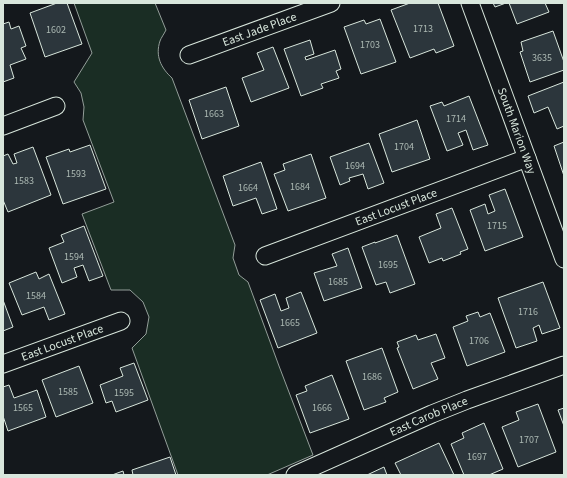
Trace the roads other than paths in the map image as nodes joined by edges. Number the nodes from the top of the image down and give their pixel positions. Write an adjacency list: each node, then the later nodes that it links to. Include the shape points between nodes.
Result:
1 (330, 3): 3 (street, East Jade Place)
2 (470, 3): 6 (street, South Marion Way)
3 (189, 55)
4 (56, 106): 5 (street)
5 (3, 126)
6 (527, 158): 7 (street, East Locust Place); 8 (street, South Marion Way)
7 (265, 256)
8 (564, 259)
9 (121, 321): 10 (street, East Locust Place)
10 (3, 364)
11 (564, 365): 12 (street, East Carob Place, via 432,414)
12 (304, 473)

